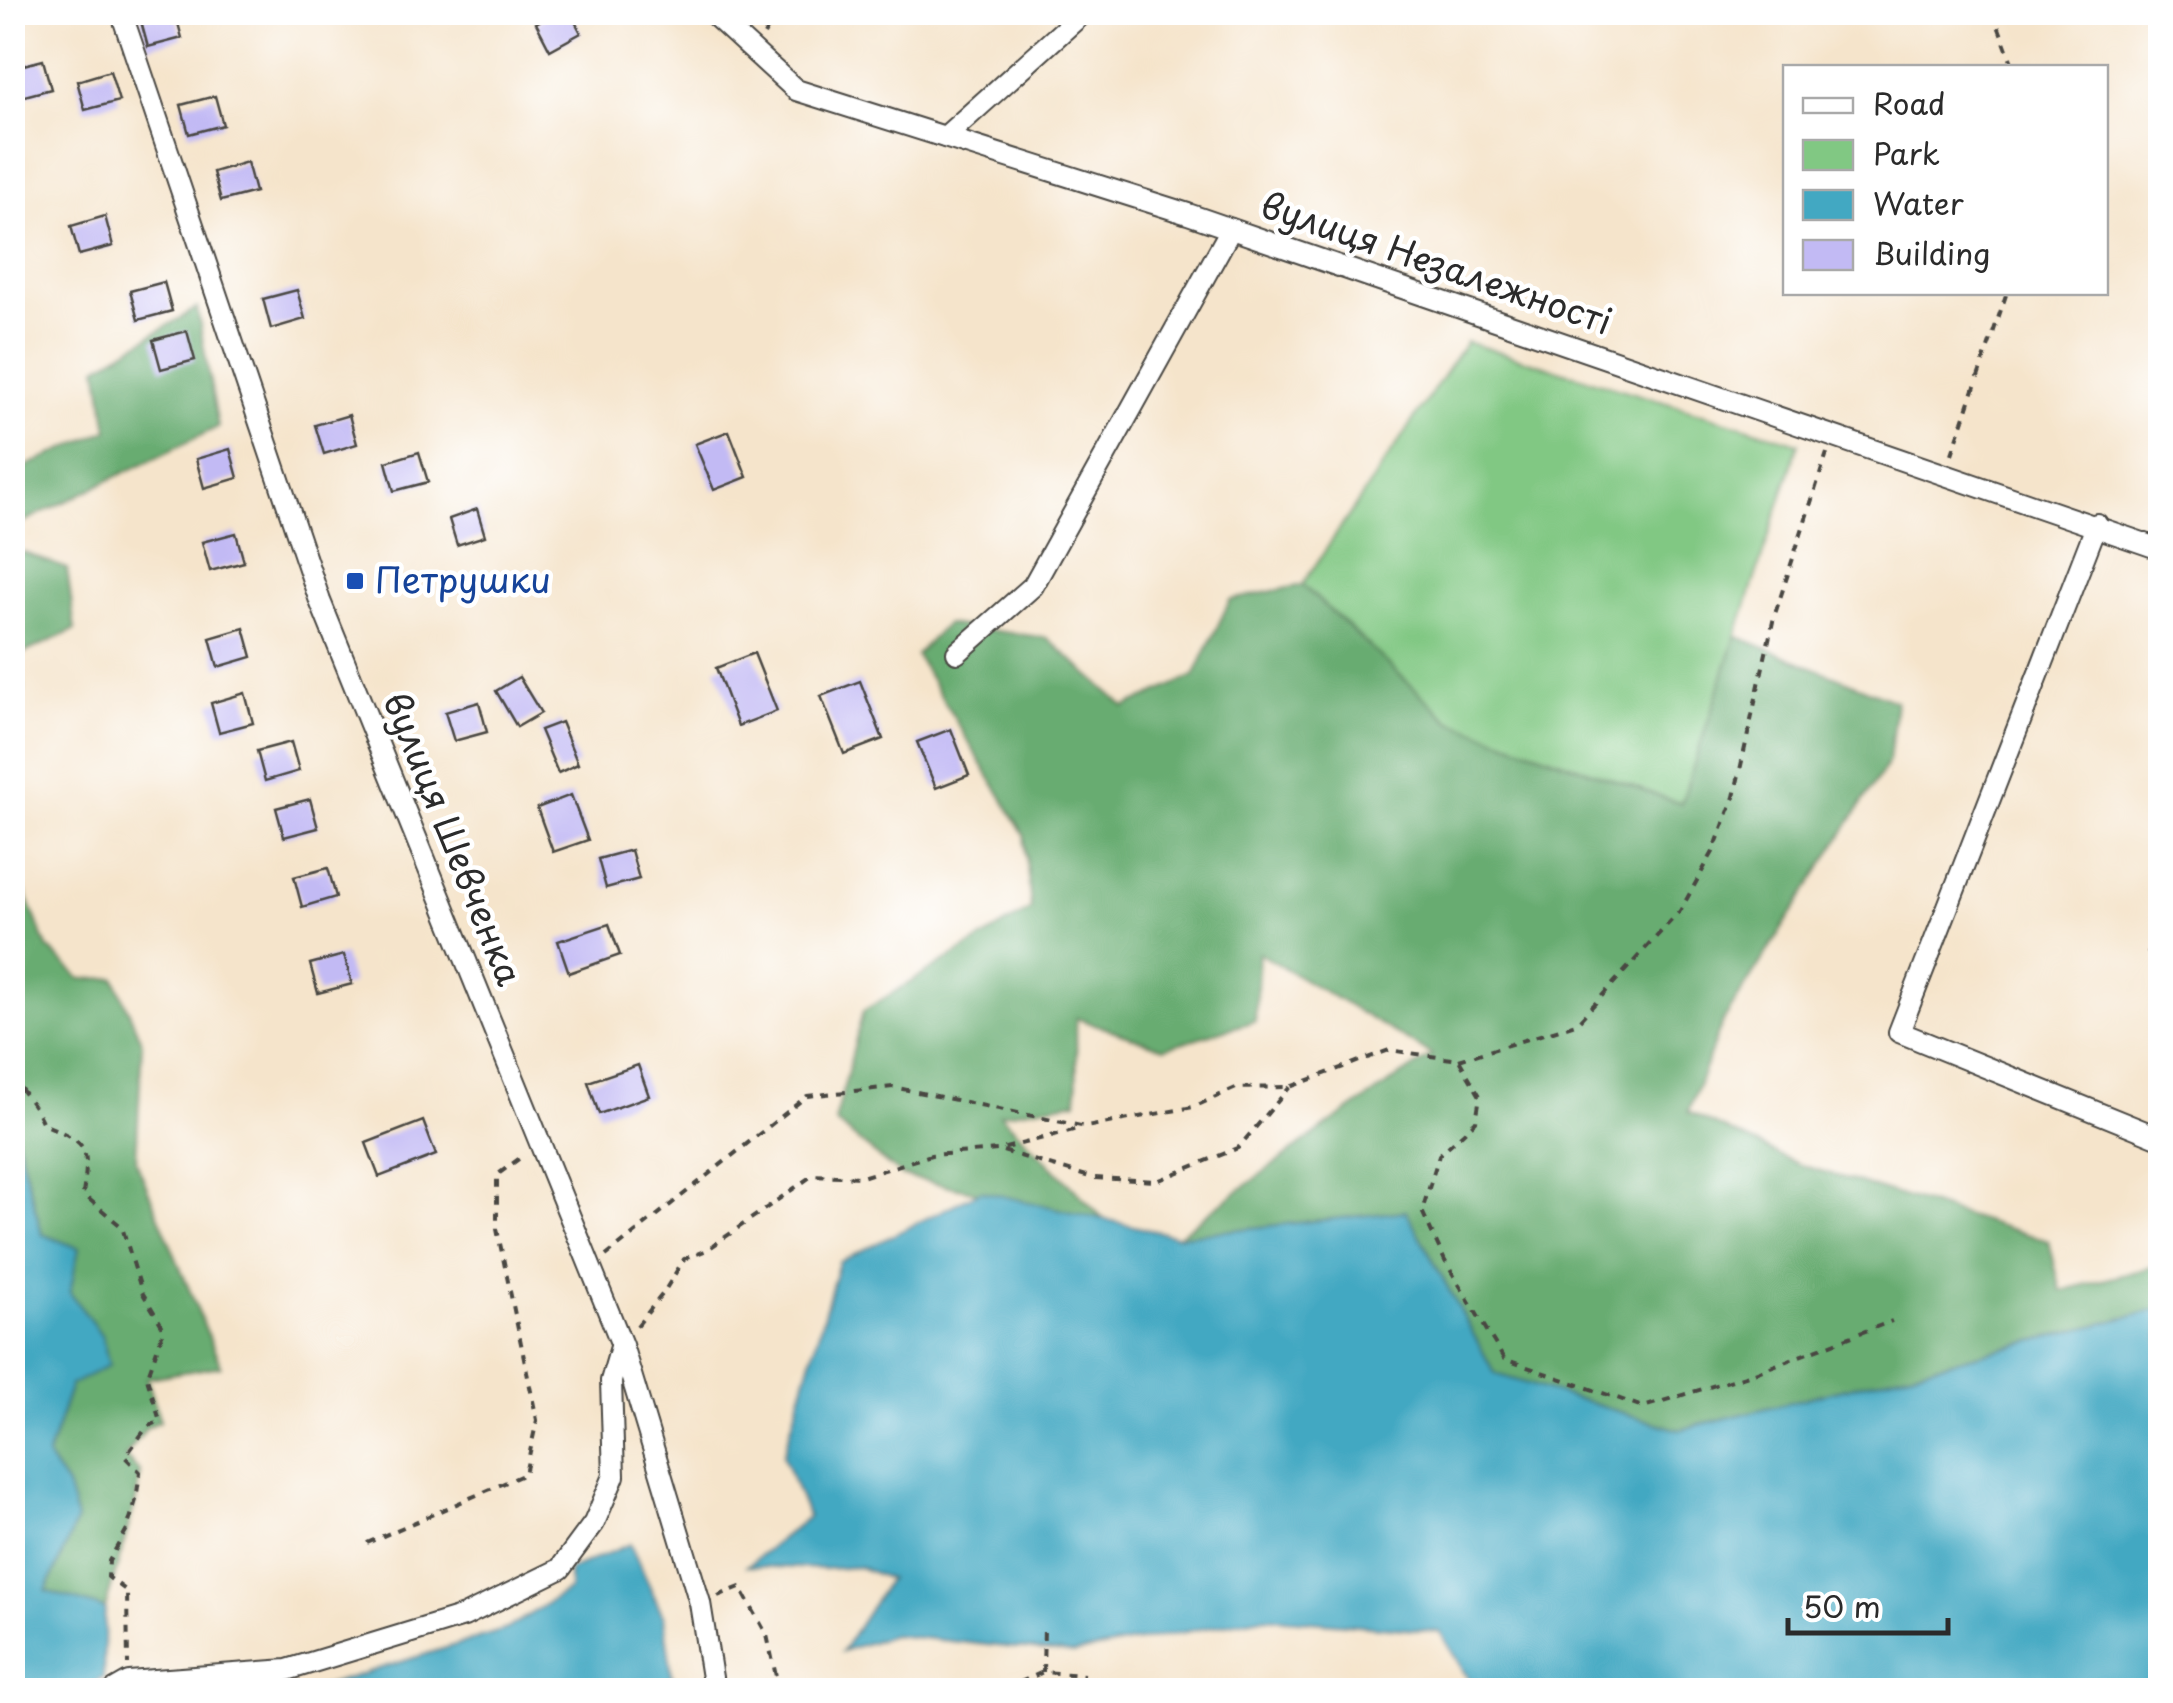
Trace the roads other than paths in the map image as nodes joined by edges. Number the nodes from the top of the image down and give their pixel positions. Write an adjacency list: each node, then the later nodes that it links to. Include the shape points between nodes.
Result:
1 (121, 12): 10 (street, вулиця Шевченка, via 320,601)
2 (711, 12): 4 (street, вулиця Незалежності, via 796,90)
3 (1084, 12): 4 (street)
4 (945, 137): 5 (street, вулиця Незалежності)
5 (1231, 229): 6 (street, вулиця Незалежності); 8 (street, via 1033,586)
6 (2097, 524): 7 (street, вулиця Незалежності); 9 (street, via 1898,1032)
7 (2160, 549)
8 (957, 653)
9 (2160, 1138)
10 (622, 1345): 11 (street, via 611,1381 614,1476 594,1524 560,1569 464,1616 288,1670); 12 (street, вулиця Шевченка, via 700,1603)
11 (122, 1686)
12 (714, 1690)

